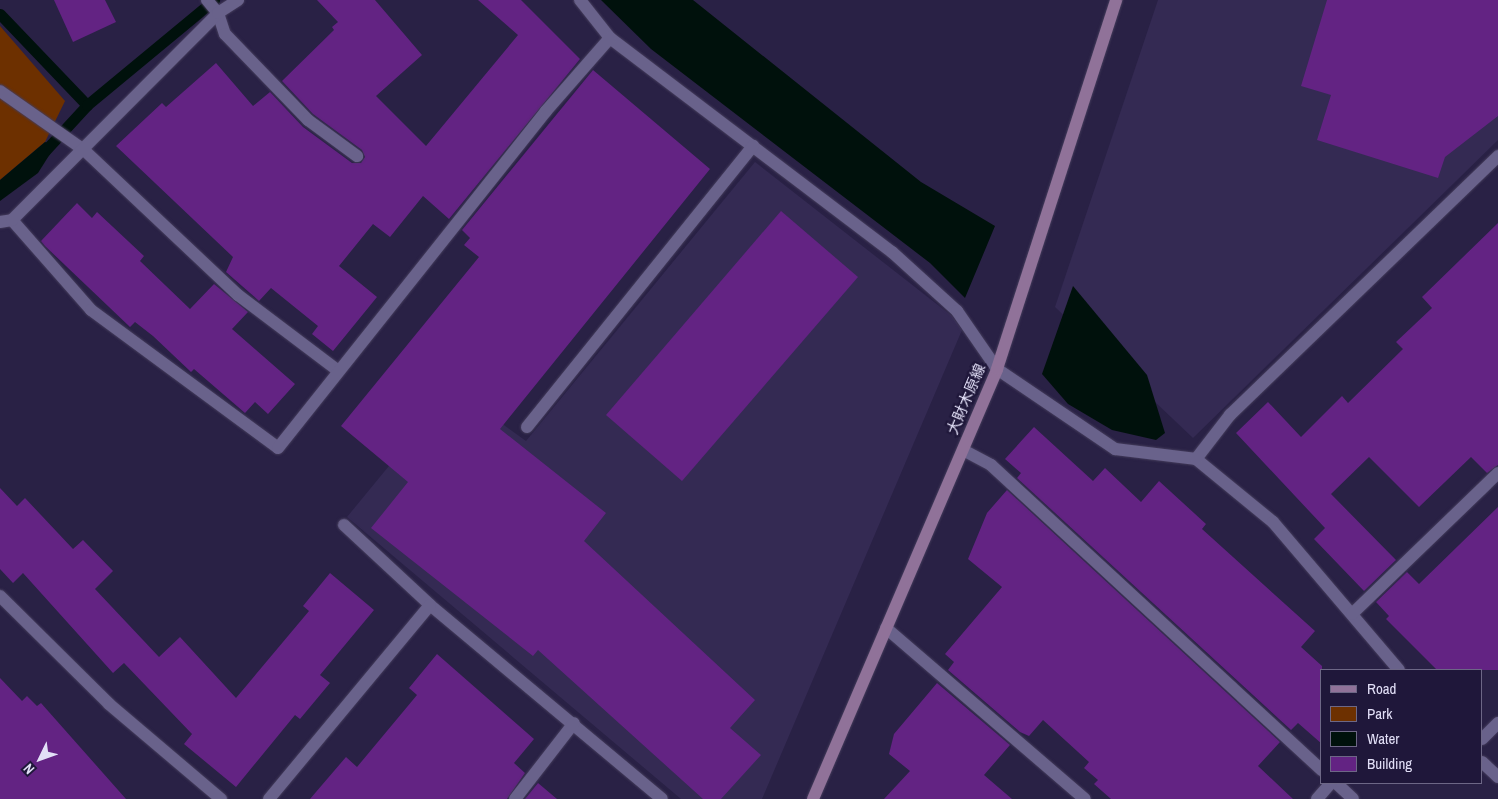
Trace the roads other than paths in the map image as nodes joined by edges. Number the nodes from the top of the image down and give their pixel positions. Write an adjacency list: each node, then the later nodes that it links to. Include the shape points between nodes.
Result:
1 (207, 0): 5 (street)
2 (238, 0): 5 (street)
3 (580, 0): 6 (street)
4 (1116, 0): 13 (street, 大財木原線)
5 (218, 13): 9 (street); 10 (street, via 225,34 308,120)
6 (610, 38): 8 (street); 14 (street)
7 (0, 91): 9 (street)
8 (753, 146): 13 (street, via 892,252 958,311); 15 (street)
9 (84, 150): 12 (street); 14 (street, via 238,295)
10 (357, 156)
11 (1498, 156): 17 (street, via 1230,415)
12 (6, 221): 14 (street, via 91,310 278,448)
13 (998, 369): 16 (street, 大財木原線); 17 (street, via 1114,449)
14 (337, 370)
15 (527, 427)
16 (963, 450): 23 (street, 大財木原線); 29 (street, via 990,465)
17 (1196, 459): 22 (street, via 1273,522)
18 (1498, 474): 22 (street)
19 (344, 525): 21 (street)
20 (0, 596): 33 (street, via 109,704)
21 (430, 605): 25 (street); 34 (street)
22 (1352, 614): 24 (street)
23 (886, 628): 37 (street, 大財木原線); 38 (street)
24 (1398, 669)
25 (574, 723): 35 (street); 36 (street)
26 (1498, 723): 27 (street)
27 (1483, 739)
28 (1483, 763): 30 (street)
29 (1320, 768)
30 (1498, 778)
31 (1330, 784): 39 (street)
32 (1337, 784): 40 (street)
33 (222, 799)
34 (269, 799)
35 (516, 799)
36 (662, 799)
37 (814, 799)
38 (1085, 799)
39 (1317, 799)
40 (1353, 799)

